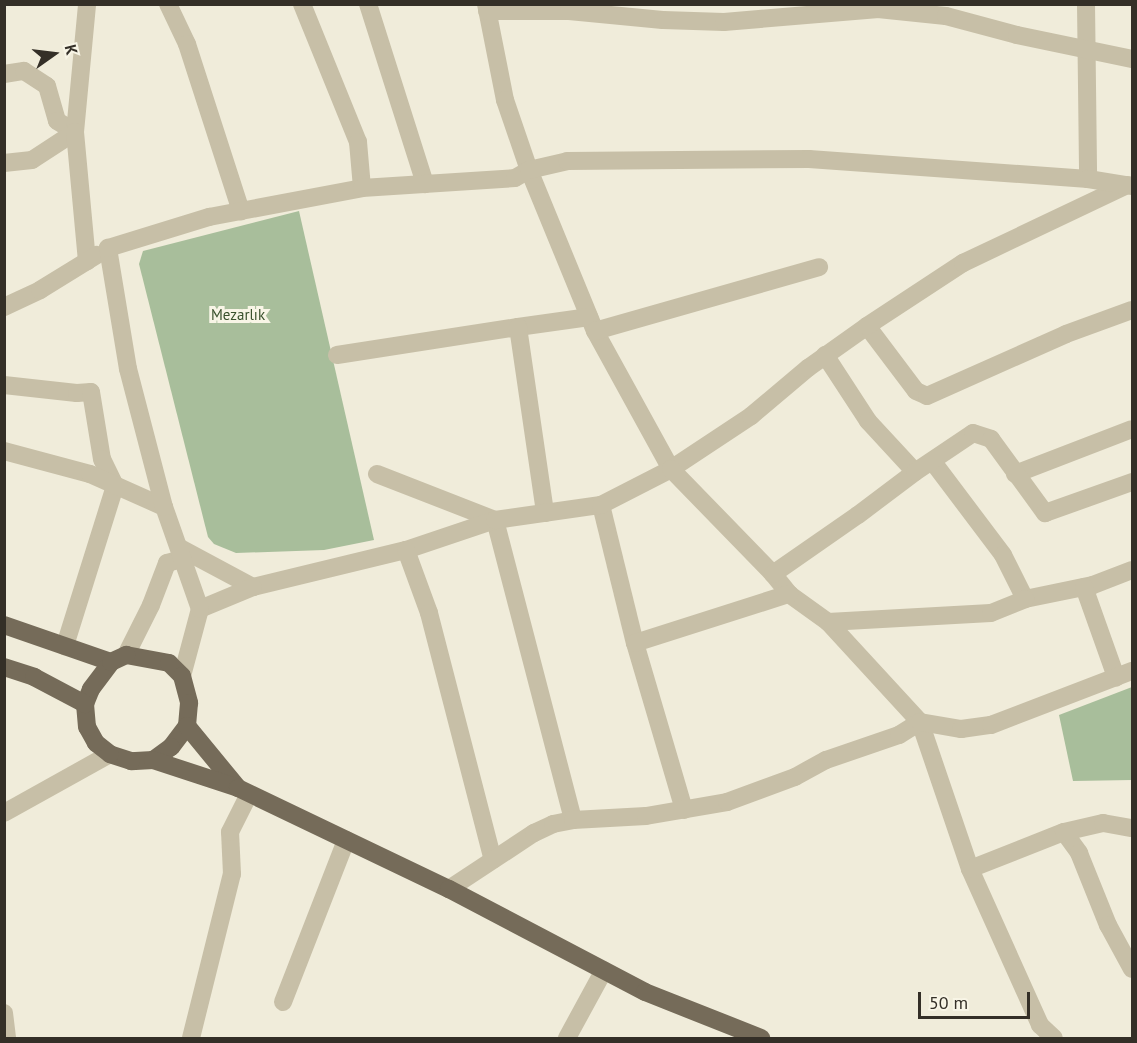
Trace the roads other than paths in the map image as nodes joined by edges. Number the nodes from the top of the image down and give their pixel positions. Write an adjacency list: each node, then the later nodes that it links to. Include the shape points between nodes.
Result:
1 (87, 4): 12 (street)
2 (168, 4): 19 (street, via 187,44)
3 (302, 4): 18 (street, via 358,142)
4 (368, 4): 16 (street)
5 (1086, 4): 9 (street)
6 (486, 8): 8 (street); 14 (street, via 505,100)
7 (948, 10): 8 (street, via 878,9 724,22); 9 (street, via 1017,35)
8 (663, 12)
9 (1086, 48): 10 (street); 15 (street)
10 (1132, 59)
11 (4, 74): 12 (street, via 24,71 48,86 57,121)
12 (75, 132): 13 (street, via 32,160); 21 (street)
13 (4, 163)
14 (529, 170): 15 (street, via 567,160 809,159); 16 (street, via 515,178); 25 (street)
15 (1088, 179): 17 (street)
16 (425, 184): 18 (street)
17 (1130, 186): 26 (street, via 963,263)
18 (362, 188): 19 (street)
19 (241, 211): 20 (street)
20 (108, 248): 21 (street); 41 (street, via 128,369)
21 (87, 261): 23 (street)
22 (819, 267): 25 (street)
23 (4, 307)
24 (1132, 310): 26 (street, via 1066,334 927,396 916,391)
25 (592, 324): 27 (street); 34 (street)
26 (867, 326): 29 (street)
27 (518, 327): 28 (street); 42 (street)
28 (337, 355)
29 (825, 355): 34 (street, via 751,416); 35 (street, via 868,421)
30 (4, 385): 39 (street, via 91,392 102,459)
31 (1132, 429): 37 (street)
32 (4, 451): 39 (street, via 90,474)
33 (933, 462): 35 (street); 37 (street, via 973,433 991,439); 51 (street, via 1003,555)
34 (671, 469): 40 (street); 47 (street)
35 (915, 472): 47 (street)
36 (377, 474): 43 (street)
37 (1015, 474): 38 (street, via 1045,513)
38 (1132, 482)
39 (116, 486): 41 (street); 56 (street)
40 (601, 505): 42 (street); 55 (street)
41 (164, 507): 45 (street)
42 (545, 513): 43 (street)
43 (495, 520): 44 (street); 69 (street)
44 (406, 550): 48 (street); 73 (street, via 429,613)
45 (181, 553): 48 (street); 52 (street); 57 (street, via 167,563 151,605)
46 (1132, 570): 49 (street)
47 (773, 574): 50 (street)
48 (253, 587): 52 (street)
49 (1084, 587): 51 (street); 59 (street)
50 (789, 594): 53 (street); 55 (street)
51 (1025, 599): 53 (street, via 992,613)
52 (200, 609): 60 (street)
53 (828, 622): 62 (street)
54 (4, 625): 56 (main road)
55 (635, 643): 67 (street)
56 (65, 646): 57 (main road)
57 (119, 658): 60 (main road, via 169,663); 61 (main road, via 91,689)
58 (4, 667): 61 (main road, via 34,677)
59 (1124, 674): 62 (street, via 991,725 961,729)
60 (182, 676): 63 (main road, via 189,703)
61 (85, 704): 64 (main road, via 87,727 96,743)
62 (920, 722): 67 (street, via 899,735 826,760 760,792); 74 (street)
63 (188, 726): 65 (main road, via 171,747); 66 (main road)
64 (110, 754): 65 (main road, via 131,760); 68 (street)
65 (153, 760): 66 (main road)
66 (243, 791): 72 (main road); 81 (street, via 230,832 232,874)
67 (684, 810): 69 (street)
68 (4, 813)
69 (573, 820): 73 (street, via 534,833)
70 (1132, 828): 71 (street, via 1103,823)
71 (1064, 832): 74 (street); 76 (street, via 1080,853 1108,925)
72 (346, 840): 75 (main road); 78 (street)
73 (493, 860): 75 (street)
74 (970, 869): 84 (street, via 1040,1025)
75 (449, 889): 77 (main road)
76 (1132, 969)
77 (604, 970): 82 (street); 83 (main road, via 645,992)
78 (283, 1002)
79 (4, 1013): 80 (street)
80 (7, 1038)
81 (191, 1038)
82 (567, 1038)
83 (761, 1038)
84 (1054, 1038)

